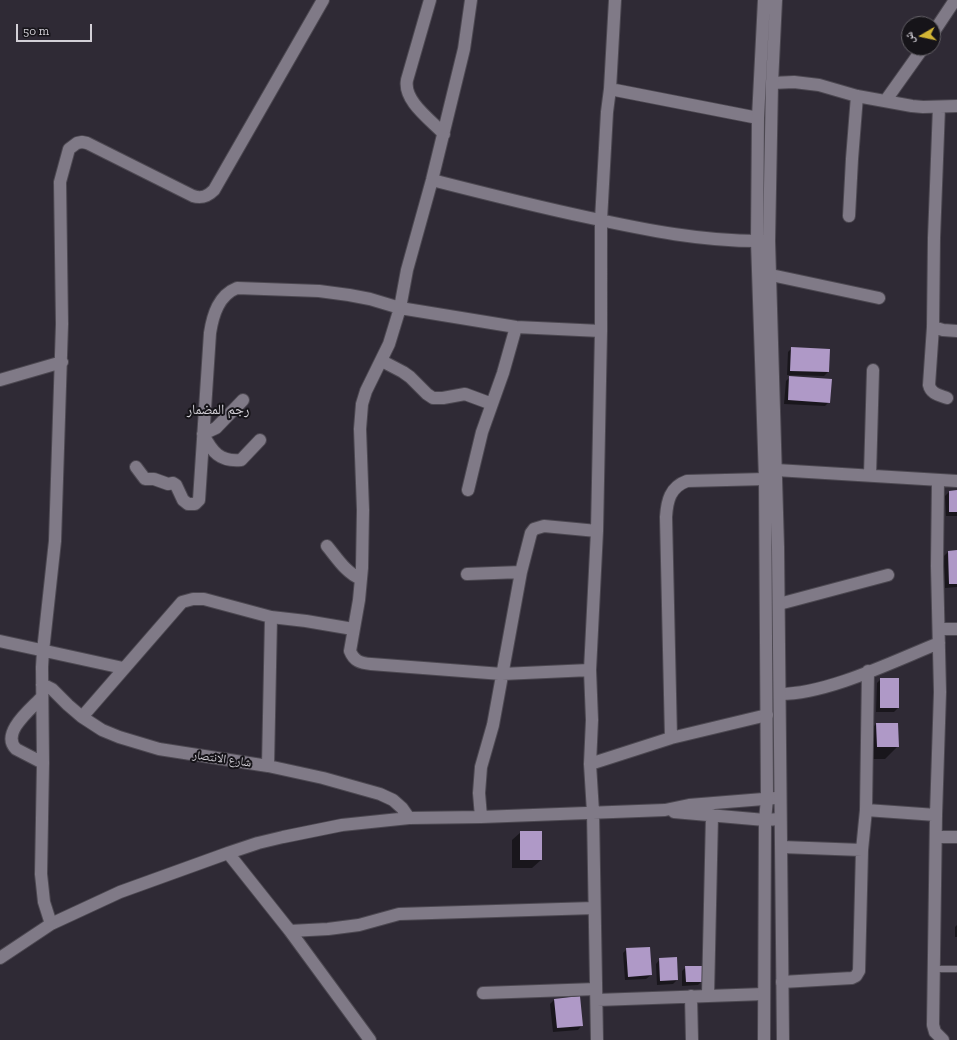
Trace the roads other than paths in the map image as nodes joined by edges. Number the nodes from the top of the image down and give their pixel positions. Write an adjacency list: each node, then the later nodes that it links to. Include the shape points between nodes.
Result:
1 (323, 0): 31 (street, via 210,194 202,197 193,196 87,143 77,143 69,149 60,182)
2 (430, 0): 17 (street, via 406,85 409,97)
3 (471, 0): 17 (street, via 464,49)
4 (616, 0): 11 (street)
5 (764, 0): 16 (street)
6 (776, 0): 10 (street)
7 (955, 0): 8 (street)
8 (941, 21)
9 (917, 56): 13 (street)
10 (772, 83): 12 (street, via 819,85); 22 (street)
11 (610, 89): 16 (street); 20 (street, via 606,112)
12 (857, 96): 13 (street); 19 (street)
13 (886, 100): 15 (street, via 912,106)
14 (957, 106): 15 (street)
15 (939, 107): 27 (street)
16 (758, 118): 21 (street)
17 (444, 134): 18 (street)
18 (432, 180): 20 (street); 25 (street, via 407,270)
19 (849, 216)
20 (600, 220): 21 (street, via 684,236); 28 (street)
21 (757, 241): 22 (street); 42 (street)
22 (769, 241): 23 (street)
23 (771, 275): 24 (street); 40 (street)
24 (879, 298)
25 (400, 308): 26 (street); 30 (street); 37 (street, via 370,299 319,291 238,288 231,291 220,302 212,319)
26 (516, 327): 28 (street); 36 (street)
27 (933, 327): 29 (street); 34 (street, via 929,385 934,393)
28 (601, 331): 46 (street)
29 (957, 331)
30 (382, 361): 36 (street, via 410,376 422,390 434,398 465,394); 51 (street, via 366,391 360,415 363,510)
31 (62, 362): 33 (street); 59 (street, via 55,541)
32 (873, 370): 41 (street)
33 (0, 380)
34 (947, 398)
35 (243, 400): 37 (street, via 216,428)
36 (492, 404): 45 (street, via 482,432)
37 (203, 434): 38 (street, via 215,452 231,461 241,460); 39 (street, via 200,500 195,504 188,504 173,483 165,484 154,479 145,479)
38 (260, 440)
39 (136, 467)
40 (776, 470): 41 (street); 52 (street)
41 (870, 475): 43 (street)
42 (765, 479): 66 (street); 68 (street, via 687,481 671,492 666,517)
43 (938, 480): 44 (street); 55 (street)
44 (957, 481)
45 (468, 490)
46 (597, 531): 48 (street, via 544,526 534,529 529,538); 61 (street)
47 (327, 546): 51 (street, via 347,571)
48 (521, 572): 49 (street); 63 (street)
49 (467, 574)
50 (888, 575): 52 (street)
51 (361, 579): 54 (street)
52 (779, 604): 65 (street)
53 (271, 617): 54 (street); 60 (street, via 204,599 182,602); 71 (street)
54 (353, 629): 63 (street, via 350,651 353,657 363,664)
55 (939, 629): 56 (street); 58 (street)
56 (957, 629)
57 (0, 641): 59 (street)
58 (939, 643): 62 (street); 78 (street)
59 (43, 651): 60 (street); 64 (street)
60 (124, 668): 67 (street)
61 (590, 670): 63 (street); 70 (street)
62 (868, 671): 65 (street, via 811,690); 75 (street)
63 (502, 674): 79 (street, via 493,725 481,767)
64 (42, 691): 67 (street, شارع الانتصار, via 46,686 52,689); 69 (street); 69 (street, via 16,724 10,741 16,749)
65 (780, 694): 72 (street)
66 (767, 715): 68 (street); 73 (street)
67 (82, 717): 71 (street, شارع الانتصار, via 102,730 159,749)
68 (671, 738): 70 (street)
69 (43, 762): 89 (street, via 40,874 44,902)
70 (590, 764): 76 (street)
71 (268, 766): 80 (street, شارع الانتصار, via 299,771 380,794 402,808)
72 (781, 798): 73 (street); 81 (street)
73 (767, 799): 74 (street, via 689,805); 82 (street)
74 (665, 810): 76 (street); 77 (street)
75 (866, 810): 78 (street); 86 (street)
76 (593, 812): 79 (street); 88 (street)
77 (712, 815): 82 (street); 98 (street)
78 (936, 815): 83 (street)
79 (481, 817): 80 (street)
80 (409, 818): 87 (street, via 348,824 264,841)
81 (780, 819): 82 (street); 85 (street)
82 (765, 820): 97 (street)
83 (936, 837): 84 (street); 92 (street)
84 (957, 837)
85 (782, 847): 86 (street); 94 (street)
86 (862, 850): 94 (street, via 859,971 856,976)
87 (228, 853): 89 (street, via 120,892); 90 (street)
88 (594, 908): 90 (street, via 399,914 359,925); 96 (street)
89 (51, 924): 91 (street)
90 (290, 930): 100 (street)
91 (0, 958)
92 (933, 968): 93 (lane); 105 (street, via 933,1025 935,1032)
93 (957, 969)
94 (782, 982): 104 (street)
95 (482, 993): 96 (street)
96 (596, 994): 99 (street); 101 (street)
97 (764, 994): 98 (street); 103 (street)
98 (708, 995): 99 (street)
99 (691, 996): 102 (street)
100 (370, 1040)
101 (597, 1040)
102 (692, 1040)
103 (764, 1040)
104 (783, 1040)
105 (943, 1040)

